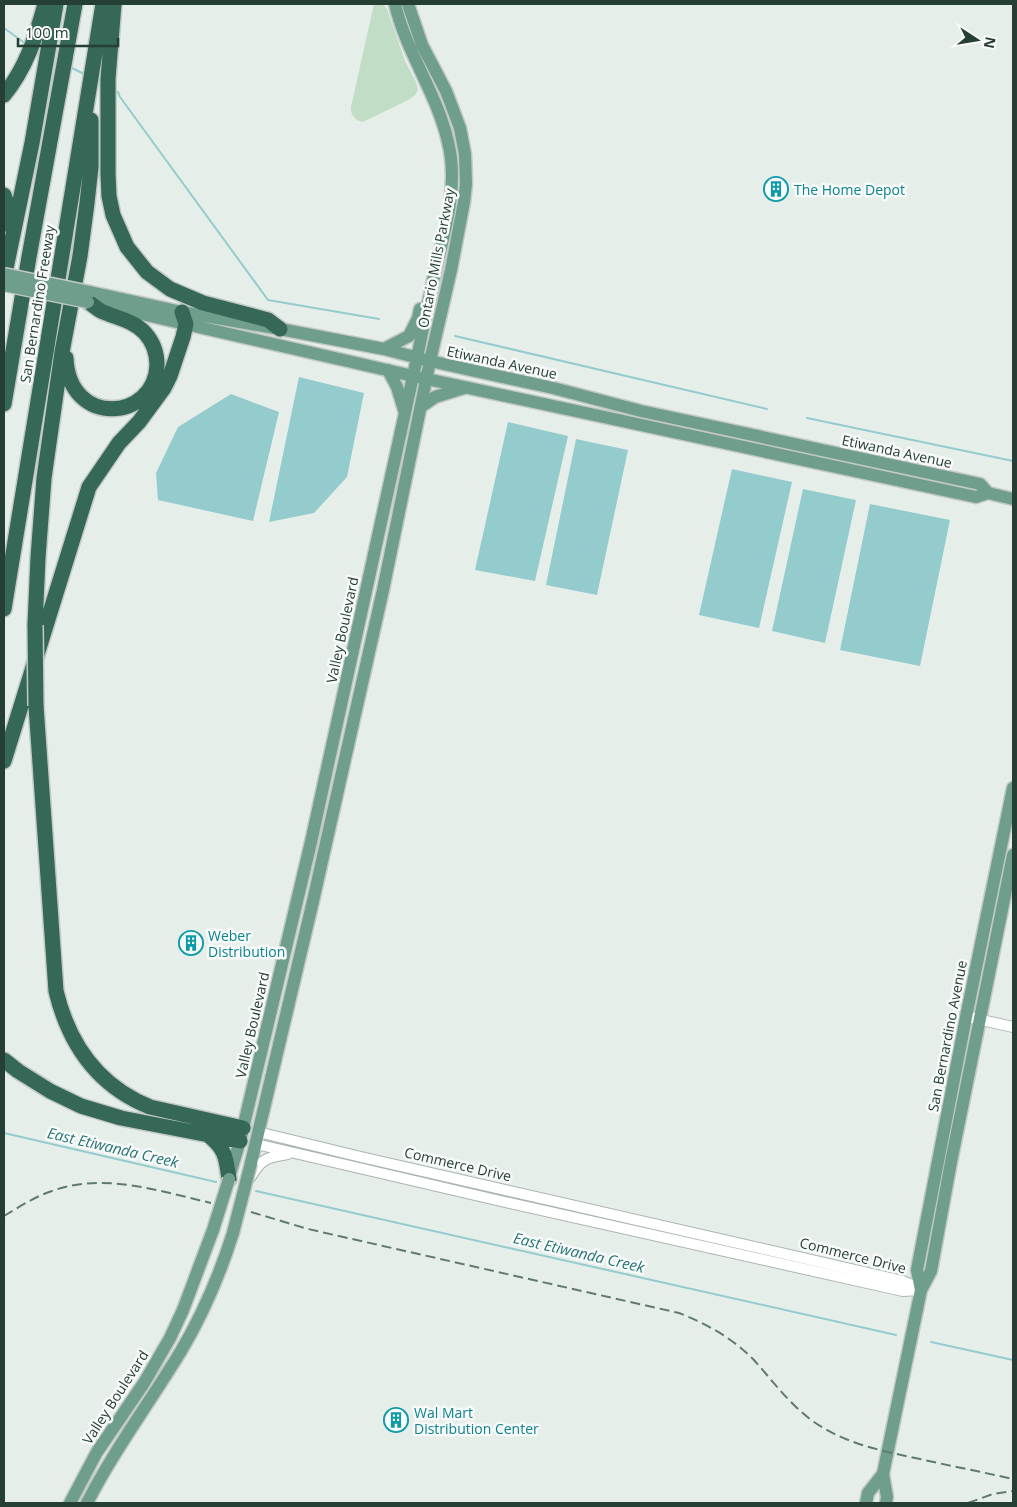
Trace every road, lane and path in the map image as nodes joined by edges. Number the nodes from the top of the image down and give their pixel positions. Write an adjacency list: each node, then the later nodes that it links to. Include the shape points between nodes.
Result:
1 (46, 4): 9 (highway, via 33,46 16,80)
2 (56, 4): 13 (highway)
3 (76, 4): 26 (highway, San Bernardino Freeway)
4 (103, 4): 8 (highway, San Bernardino Freeway)
5 (114, 4): 18 (highway, via 108,86 109,196 113,215 127,247 158,281 180,294 268,320)
6 (395, 4): 11 (main road, Ontario Mills Parkway, via 448,140 452,177)
7 (408, 4): 12 (main road, Ontario Mills Parkway, via 422,45 460,128 465,154 465,195)
8 (91, 77): 17 (highway, via 91,167); 31 (highway, San Bernardino Freeway)
9 (4, 95)
10 (4, 195): 13 (highway, via 9,214)
11 (448, 215): 12 (main road, via 455,222 448,260); 14 (main road, Ontario Mills Parkway)
12 (451, 270): 21 (main road, Ontario Mills Parkway)
13 (4, 277): 15 (main road, Etiwanda Avenue, bridge)
14 (431, 289): 19 (main road, via 422,301 409,336); 20 (main road, Ontario Mills Parkway)
15 (89, 297): 16 (main road, Etiwanda Avenue); 17 (highway, via 100,310 132,323 151,341 156,353 156,371 142,396 126,406 110,409 97,407 82,398 69,379 66,368)
16 (184, 318): 18 (main road, Etiwanda Avenue); 22 (main road, Etiwanda Avenue); 32 (highway, via 181,343 164,388 119,443 89,487)
17 (68, 324): 40 (highway, bridge, via 44,478 35,624 36,706 56,992 70,1034 95,1069 119,1090 150,1107)
18 (280, 329): 19 (main road, Etiwanda Avenue)
19 (384, 349): 20 (main road, Etiwanda Avenue)
20 (417, 358): 21 (main road, Etiwanda Avenue); 23 (main road, Ontario Mills Parkway)
21 (430, 361): 24 (main road, Ontario Mills Parkway); 29 (main road, Etiwanda Avenue, via 641,411 980,484)
22 (388, 370): 23 (main road, Etiwanda Avenue); 28 (main road)
23 (413, 376): 24 (main road, Etiwanda Avenue); 28 (main road, Valley Boulevard)
24 (427, 379): 25 (main road, Etiwanda Avenue); 27 (main road)
25 (466, 387): 27 (main road, via 435,397); 29 (main road, Etiwanda Avenue, via 976,497)
26 (4, 404)
27 (422, 406): 41 (main road)
28 (405, 412): 40 (main road, Valley Boulevard, via 311,842)
29 (988, 493): 30 (main road, Etiwanda Avenue)
30 (1013, 499)
31 (4, 609)
32 (4, 761)
33 (1013, 788): 35 (main road, San Bernardino Avenue)
34 (1013, 855): 36 (main road, San Bernardino Avenue)
35 (966, 1017): 36 (street); 48 (main road, San Bernardino Avenue, via 917,1269)
36 (979, 1020): 37 (street); 48 (main road, San Bernardino Avenue, via 931,1273)
37 (1013, 1027)
38 (4, 1060): 39 (highway, via 50,1091 81,1106 121,1118)
39 (208, 1135): 40 (highway); 43 (highway)
40 (242, 1135): 41 (main road, Commerce Drive); 43 (main road, Valley Boulevard)
41 (257, 1138): 42 (street, Commerce Drive); 44 (main road); 47 (street, Commerce Drive)
42 (294, 1153): 44 (street, via 272,1156); 46 (street, Commerce Drive)
43 (230, 1158): 45 (highway)
44 (255, 1164): 51 (main road, bridge, via 216,1280 197,1322)
45 (229, 1179): 50 (main road, Valley Boulevard, bridge, via 213,1230 170,1338)
46 (432, 1185): 47 (street, via 450,1183 492,1193); 48 (street, Commerce Drive, via 903,1291)
47 (500, 1189): 48 (street, Commerce Drive, via 903,1281)
48 (921, 1290): 49 (main road, San Bernardino Avenue)
49 (883, 1474): 52 (main road, San Bernardino Avenue, via 868,1493); 53 (main road, San Bernardino Avenue)
50 (70, 1503)
51 (87, 1503)
52 (866, 1503)
53 (886, 1503)

